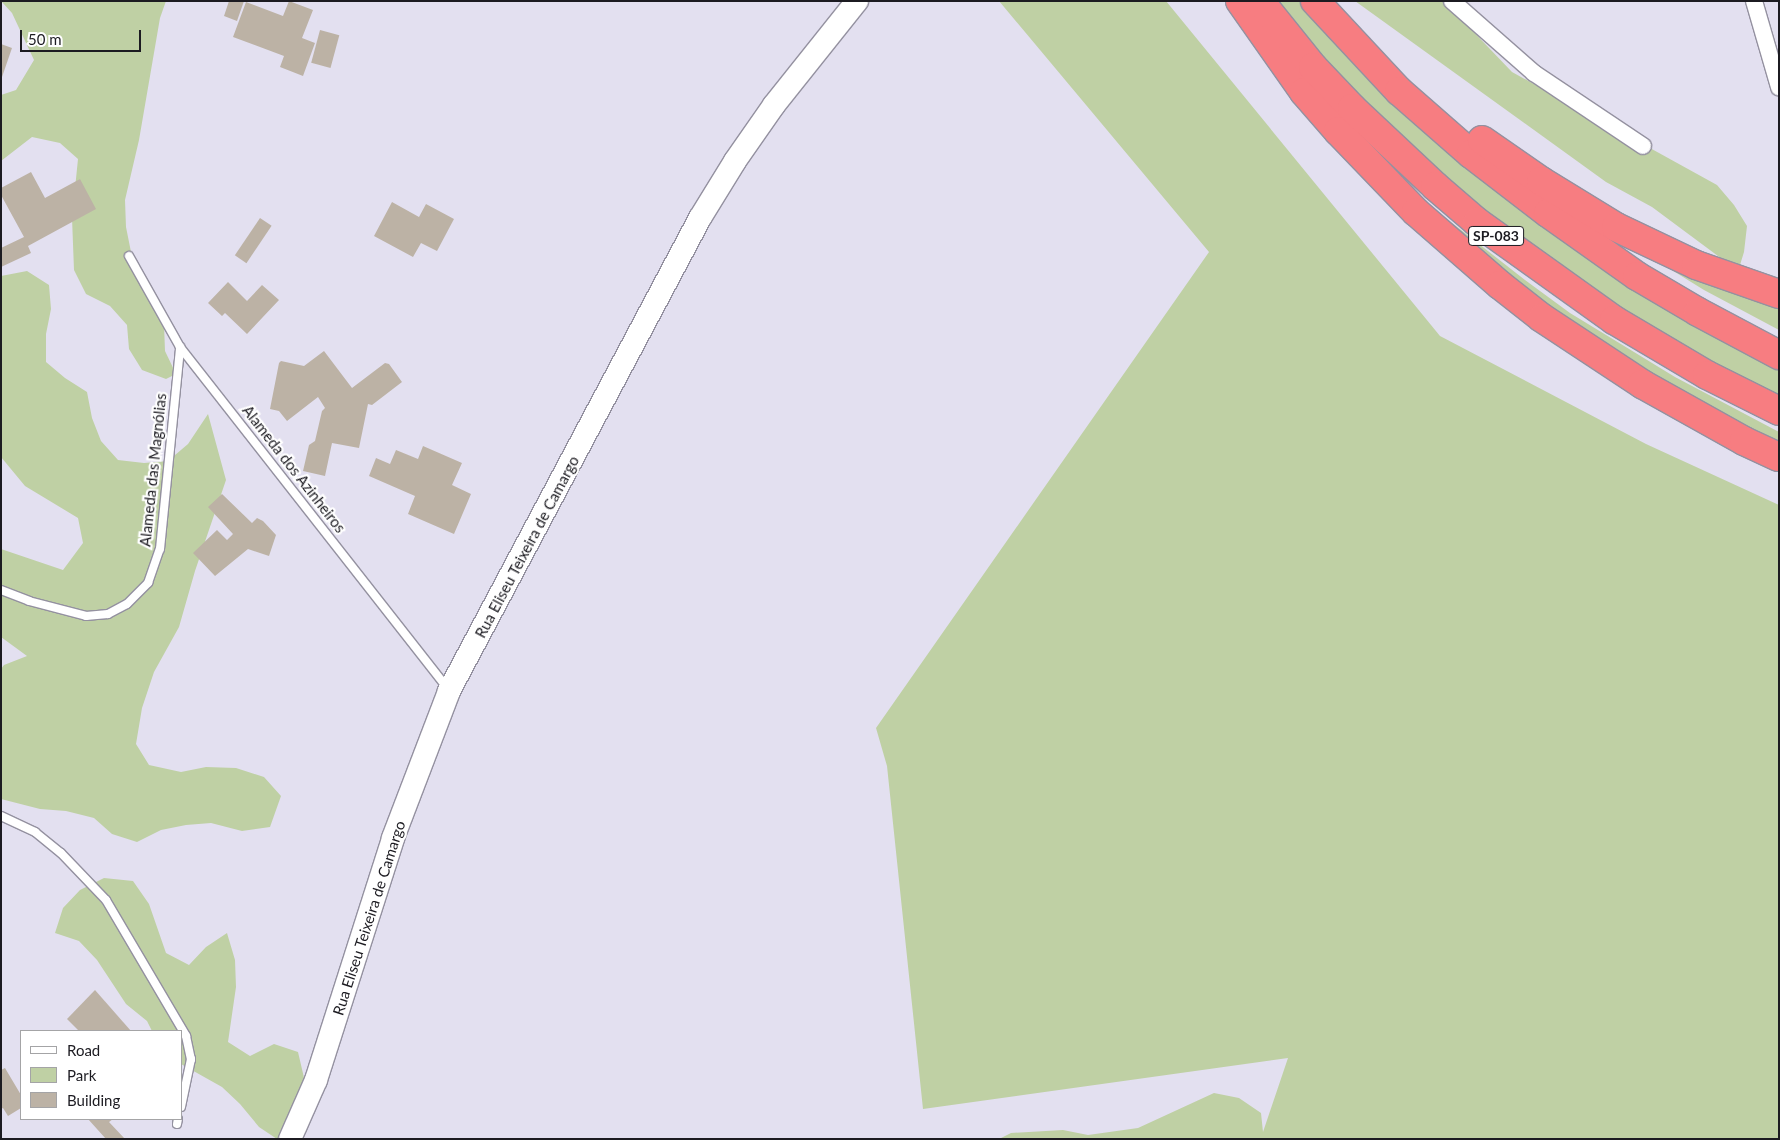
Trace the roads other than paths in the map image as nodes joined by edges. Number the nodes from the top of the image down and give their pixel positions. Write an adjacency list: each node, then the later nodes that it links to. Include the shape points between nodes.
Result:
1 (857, 1): 17 (street, Rua Eliseu Teixeira de Camargo, via 774,105 700,218)
2 (1240, 1): 15 (highway, via 1304,92 1338,132 1416,212 1500,285 1542,318 1642,384 1736,437)
3 (1260, 1): 14 (highway, SP-083, via 1313,67 1352,108 1434,186 1478,222 1614,320 1707,375)
4 (1315, 1): 13 (highway, via 1399,91 1471,154 1548,214 1637,276)
5 (1327, 1): 11 (highway, via 1431,100 1579,206 1696,265)
6 (1452, 1): 9 (street, via 1534,73)
7 (1754, 1): 8 (street)
8 (1779, 87)
9 (1643, 146)
10 (129, 256): 12 (lane, Alameda dos Azinheiros)
11 (1779, 294)
12 (180, 346): 16 (lane, Alameda das Magnólias, via 160,549 148,582 127,604 108,614 86,616); 17 (lane, Alameda dos Azinheiros)
13 (1779, 354)
14 (1779, 411)
15 (1779, 457)
16 (1, 590)
17 (449, 691): 20 (street, Rua Eliseu Teixeira de Camargo, via 393,838 316,1080)
18 (1, 816): 19 (lane, via 35,832 61,853 106,900 186,1036 191,1059)
19 (182, 1102)
20 (290, 1139)

